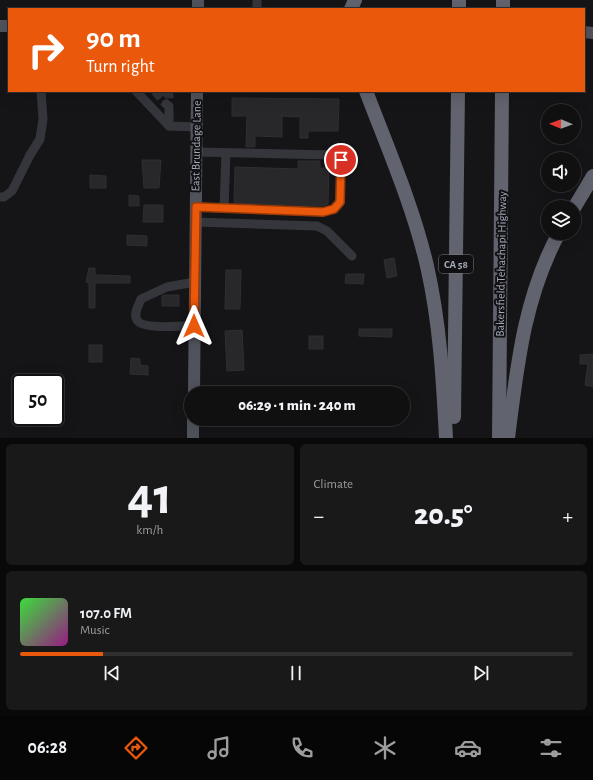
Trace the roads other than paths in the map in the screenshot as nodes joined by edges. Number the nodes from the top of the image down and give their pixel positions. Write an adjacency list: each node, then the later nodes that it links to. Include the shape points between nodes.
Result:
1 (41, 92): 13 (lane, via 43,119 40,139 12,191)
2 (137, 92): 8 (lane)
3 (197, 92): 9 (main road, East Brundage Lane)
4 (366, 92): 25 (highway, via 410,208 427,266 439,330)
5 (458, 92): 26 (highway, CA 58)
6 (502, 92): 27 (highway, Bakersfield Tehachapi Highway)
7 (168, 104): 8 (lane)
8 (169, 126): 9 (lane)
9 (196, 127): 10 (main road, East Brundage Lane)
10 (196, 152): 11 (lane); 15 (main road, East Brundage Lane)
11 (226, 153): 16 (lane); 16 (lane, via 333,155 341,160 340,202 334,209 323,212)
12 (593, 176): 14 (highway)
13 (0, 197)
14 (579, 200)
15 (196, 207): 16 (lane); 17 (main road, East Brundage Lane)
16 (224, 208)
17 (195, 222): 19 (lane, via 318,226 327,231); 20 (main road, East Brundage Lane)
18 (556, 240): 28 (highway, via 546,260 528,312 517,366)
19 (352, 256)
20 (195, 282): 21 (main road, East Brundage Lane); 21 (lane, via 167,287 141,299 135,313 137,320 142,324)
21 (194, 326): 22 (main road, East Brundage Lane)
22 (194, 386)
23 (194, 426): 24 (main road)
24 (193, 438)
25 (446, 438)
26 (454, 438)
27 (499, 438)
28 (508, 438)

